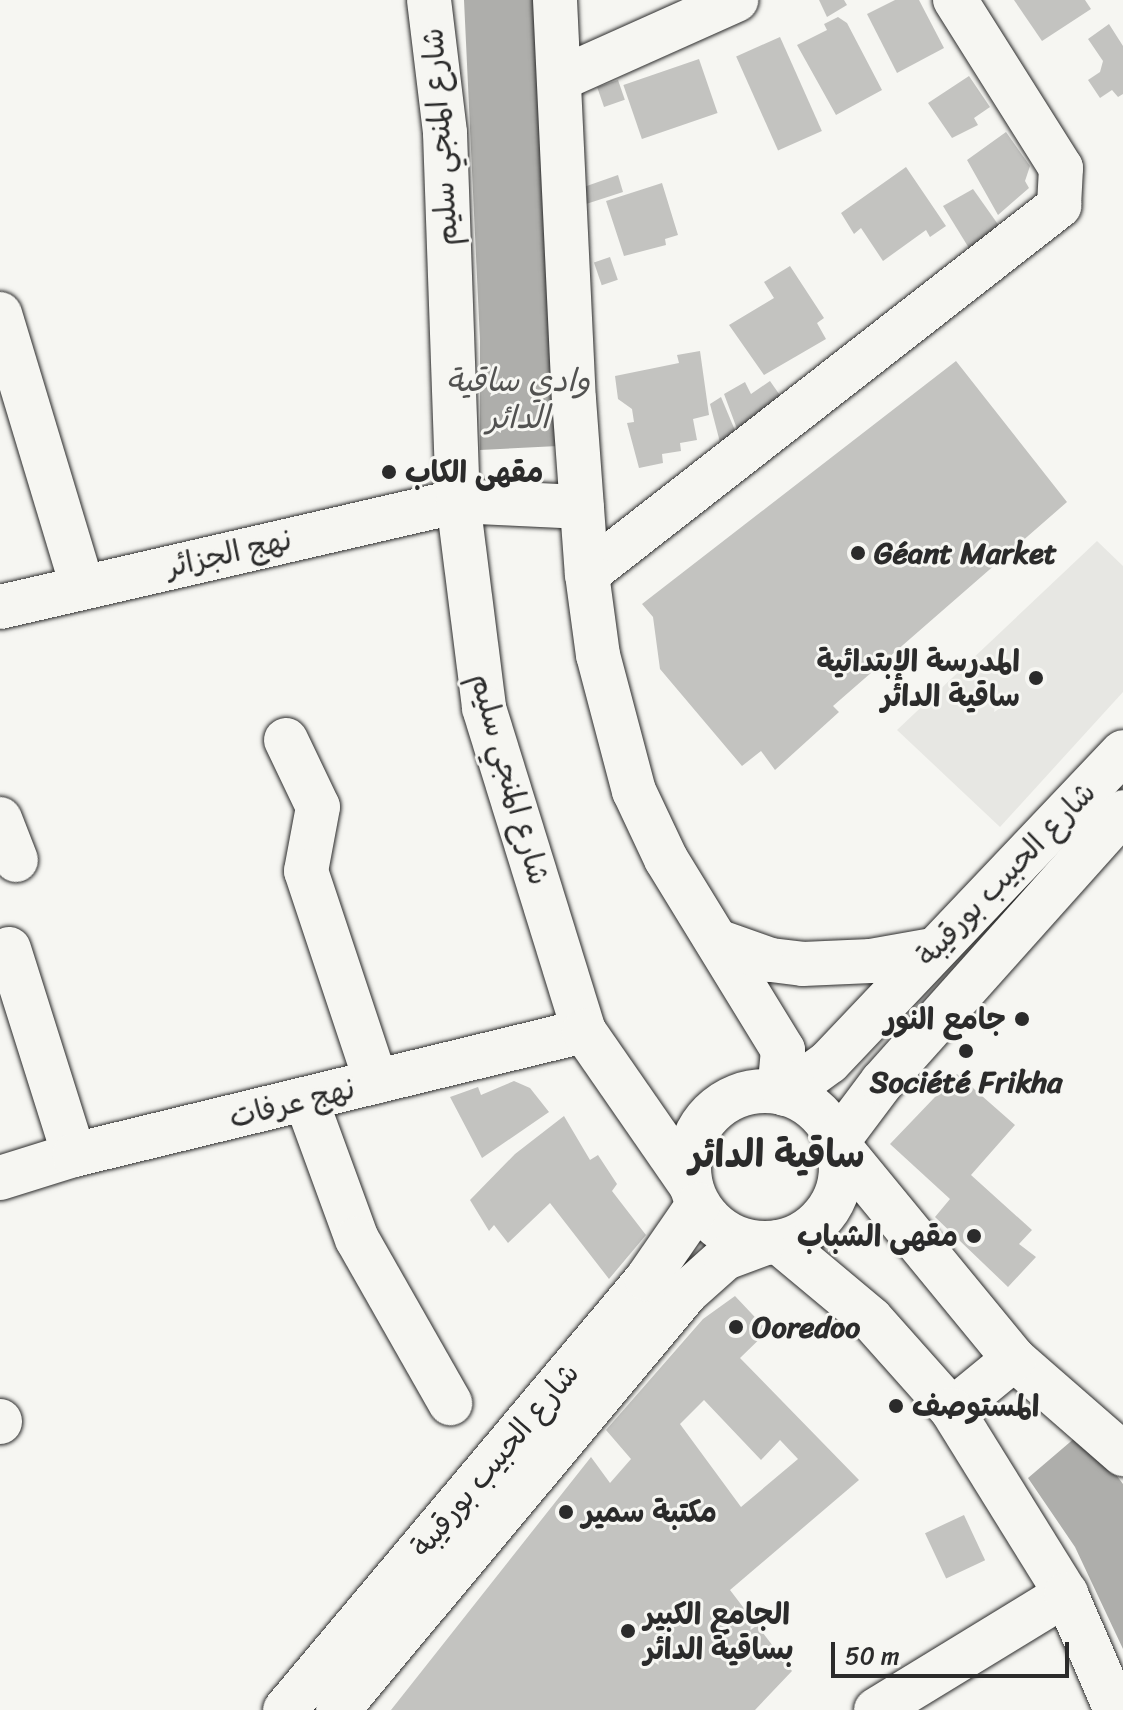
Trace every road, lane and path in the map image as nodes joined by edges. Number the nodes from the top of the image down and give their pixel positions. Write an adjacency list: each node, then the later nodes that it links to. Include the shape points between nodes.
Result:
1 (429, 0): 7 (main road, شارع المنجي سليم, via 445,133)
2 (555, 0): 5 (main road)
3 (736, 0): 5 (main road)
4 (955, 0): 9 (main road, via 1061,168 1059,206)
5 (562, 78): 8 (main road)
6 (0, 314): 10 (main road)
7 (458, 501): 8 (main road, نهج الجزائر); 10 (main road, نهج الجزائر); 20 (main road, شارع المنجي سليم, via 484,708)
8 (582, 507): 9 (main road)
9 (587, 574): 17 (main road, via 598,655 634,791 666,859)
10 (82, 585): 11 (main road, نهج الجزائر)
11 (0, 607)
12 (286, 740): 21 (main road, via 318,807 306,871)
13 (1123, 752): 19 (main road, شارع الحبيب بورقيبة)
14 (1123, 812): 24 (main road, شارع الحبيب بورقيبة, via 882,1082)
15 (0, 819): 16 (main road)
16 (16, 860)
17 (717, 941): 19 (main road, via 771,960 803,964 871,961); 22 (main road, via 783,1050)
18 (9, 949): 25 (main road)
19 (933, 950): 22 (main road, شارع الحبيب بورقيبة, via 829,1062)
20 (584, 1031): 21 (main road, نهج عرفات); 27 (main road, شارع المنجي سليم)
21 (376, 1082): 23 (main road, نهج عرفات)
22 (782, 1093): 24 (main road, via 817,1111); 27 (main road, via 741,1095 710,1114 691,1147)
23 (306, 1100): 25 (main road, نهج عرفات); 30 (main road, via 357,1239)
24 (838, 1144): 28 (main road, شارع الحبيب بورقيبة, via 840,1183 829,1208 811,1228); 29 (main road)
25 (74, 1155): 26 (main road, نهج عرفات)
26 (0, 1178)
27 (694, 1194): 28 (main road, via 719,1229); 34 (main road, شارع الحبيب بورقيبة, via 647,1279)
28 (771, 1243): 31 (main road, via 871,1319); 35 (main road, شارع الحبيب بورقيبة, via 725,1258 686,1293)
29 (1014, 1359): 31 (main road); 32 (main road)
30 (450, 1403)
31 (952, 1410): 33 (main road)
32 (1123, 1454)
33 (1066, 1594): 36 (main road); 37 (main road)
34 (286, 1710)
35 (338, 1710)
36 (876, 1710)
37 (1116, 1710)

